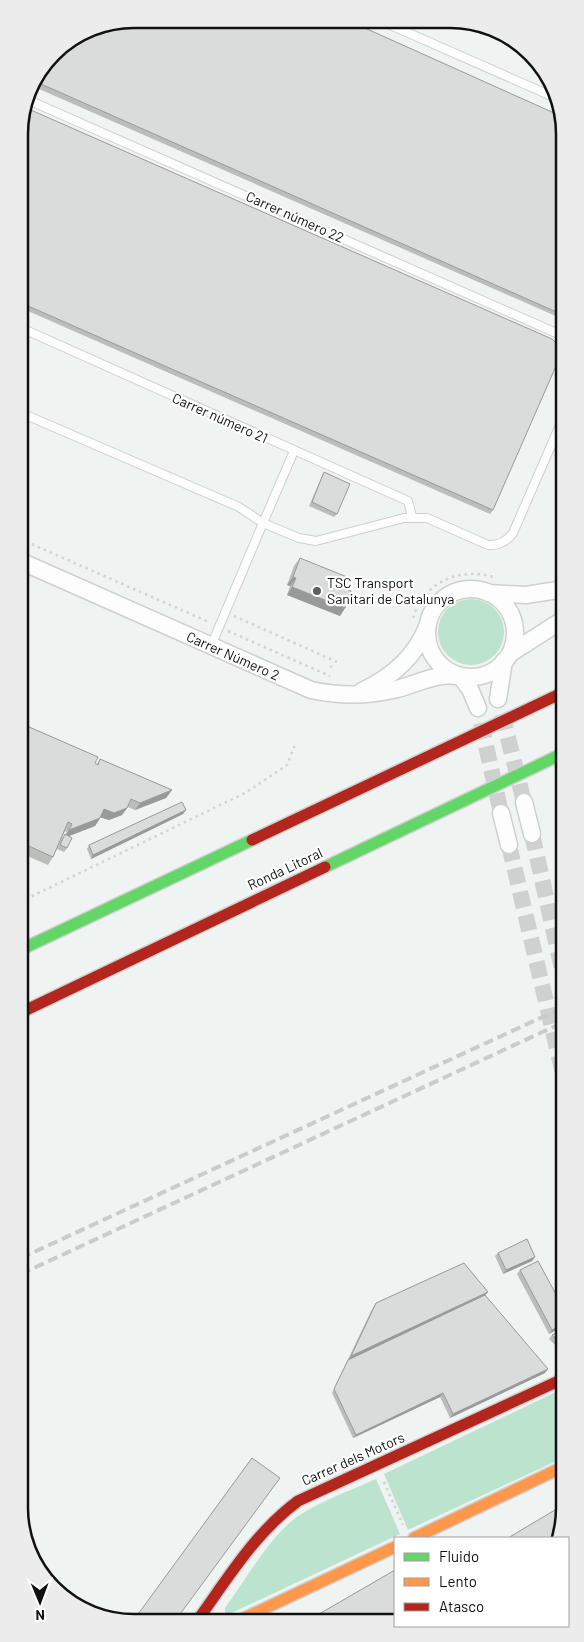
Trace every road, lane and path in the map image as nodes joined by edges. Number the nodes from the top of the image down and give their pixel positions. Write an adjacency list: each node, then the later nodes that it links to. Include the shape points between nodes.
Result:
1 (397, 28): 2 (lane)
2 (549, 95)
3 (33, 102): 5 (lane, Carrer número 22)
4 (28, 331): 8 (lane, Carrer número 21)
5 (556, 333)
6 (28, 416): 10 (lane, via 239,507)
7 (556, 434): 9 (lane, via 513,533 503,542 488,545 427,518)
8 (294, 451): 9 (lane, Carrer número 21, via 408,501); 10 (lane)
9 (412, 516): 10 (lane, via 324,540 308,541)
10 (263, 523): 16 (lane)
11 (28, 543): 17 (path)
12 (28, 566): 21 (street, Carrer Número 2)
13 (499, 579): 18 (path, via 474,573 448,578 426,594 416,610)
14 (556, 590): 15 (street, via 526,595)
15 (488, 592): 18 (street, via 463,590 450,594); 22 (street, via 501,601 513,619 515,640)
16 (224, 612): 21 (lane); 23 (path)
17 (205, 620)
18 (420, 625): 27 (street, via 440,665); 28 (street, via 418,644 399,667 377,684)
19 (556, 625): 22 (street)
20 (230, 632): 26 (path)
21 (211, 646): 28 (street, Carrer Número 2, via 311,690)
22 (507, 657): 27 (street, via 491,673 478,677); 30 (street)
23 (337, 662)
24 (330, 666): 25 (path)
25 (334, 668)
26 (331, 676)
27 (458, 676): 28 (street, Carrer Número 2, via 439,676 397,689); 31 (street, via 470,689)
28 (356, 694)
29 (556, 696): 39 (main road)
30 (498, 699)
31 (478, 708)
32 (295, 746): 38 (path, via 287,766 245,793)
33 (556, 757): 40 (main road, Ronda Litoral)
34 (524, 802): 36 (street)
35 (501, 813): 37 (street)
36 (532, 834)
37 (509, 845)
38 (28, 898)
39 (28, 946)
40 (28, 1009)
41 (556, 1382): 46 (main road, Carrer dels Motors, via 298,1501 264,1529)
42 (556, 1470): 44 (main road)
43 (381, 1474): 44 (path, Carrer dels Motors)
44 (410, 1535)
45 (394, 1547): 47 (main road)
46 (202, 1614)
47 (253, 1614)

